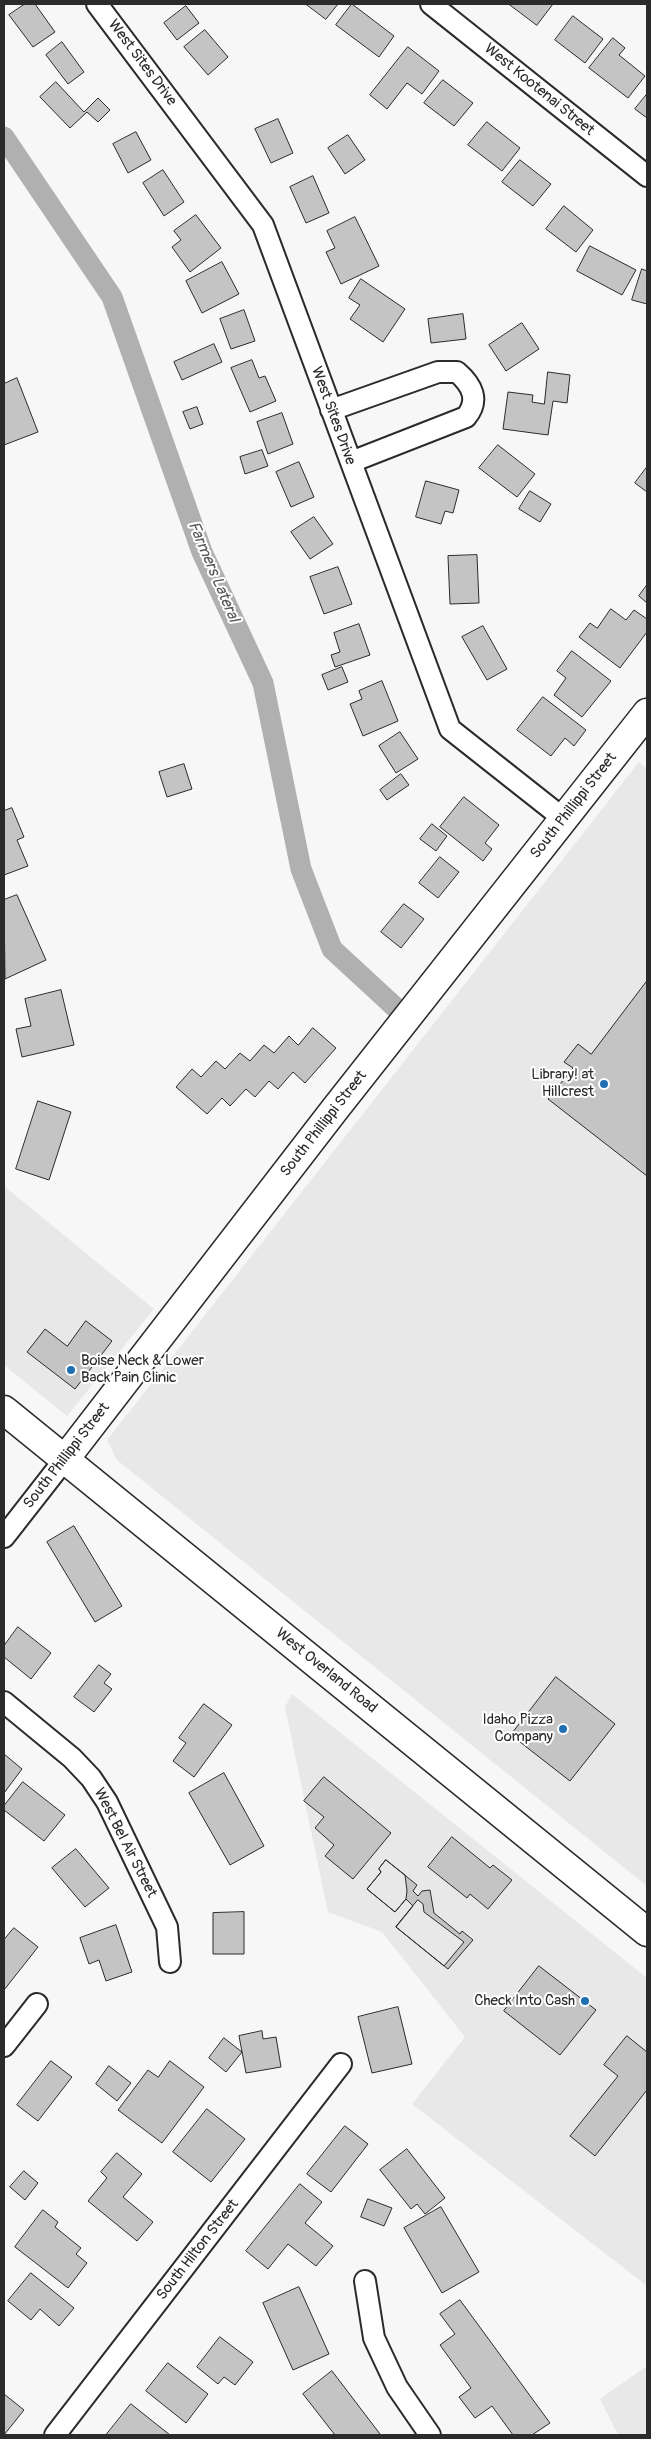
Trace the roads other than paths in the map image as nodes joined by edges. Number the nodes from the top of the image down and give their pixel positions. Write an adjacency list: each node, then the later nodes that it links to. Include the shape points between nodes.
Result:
1 (97, 4): 4 (street, West Sites Drive, via 259,218)
2 (431, 4): 3 (street, West Kootenai Street)
3 (647, 176)
4 (331, 410): 5 (street, West Sites Drive); 5 (street, via 438,372 457,372 472,389 474,401 466,417)
5 (351, 462): 7 (street, West Sites Drive, via 450,729)
6 (647, 714): 7 (street, South Phillippi Street)
7 (564, 819): 9 (street, South Phillippi Street)
8 (4, 1410): 9 (street, West Overland Road)
9 (64, 1459): 10 (street, South Phillippi Street); 12 (street, West Overland Road)
10 (4, 1537)
11 (4, 1702): 13 (street, West Bel Air Street, via 72,1758 107,1802 167,1927)
12 (647, 1932)
13 (170, 1962)
14 (36, 2004): 15 (street)
15 (4, 2046)
16 (341, 2064): 18 (street, South Hilton Street)
17 (365, 2281): 19 (street, via 374,2338 397,2387)
18 (55, 2435)
19 (430, 2435)

